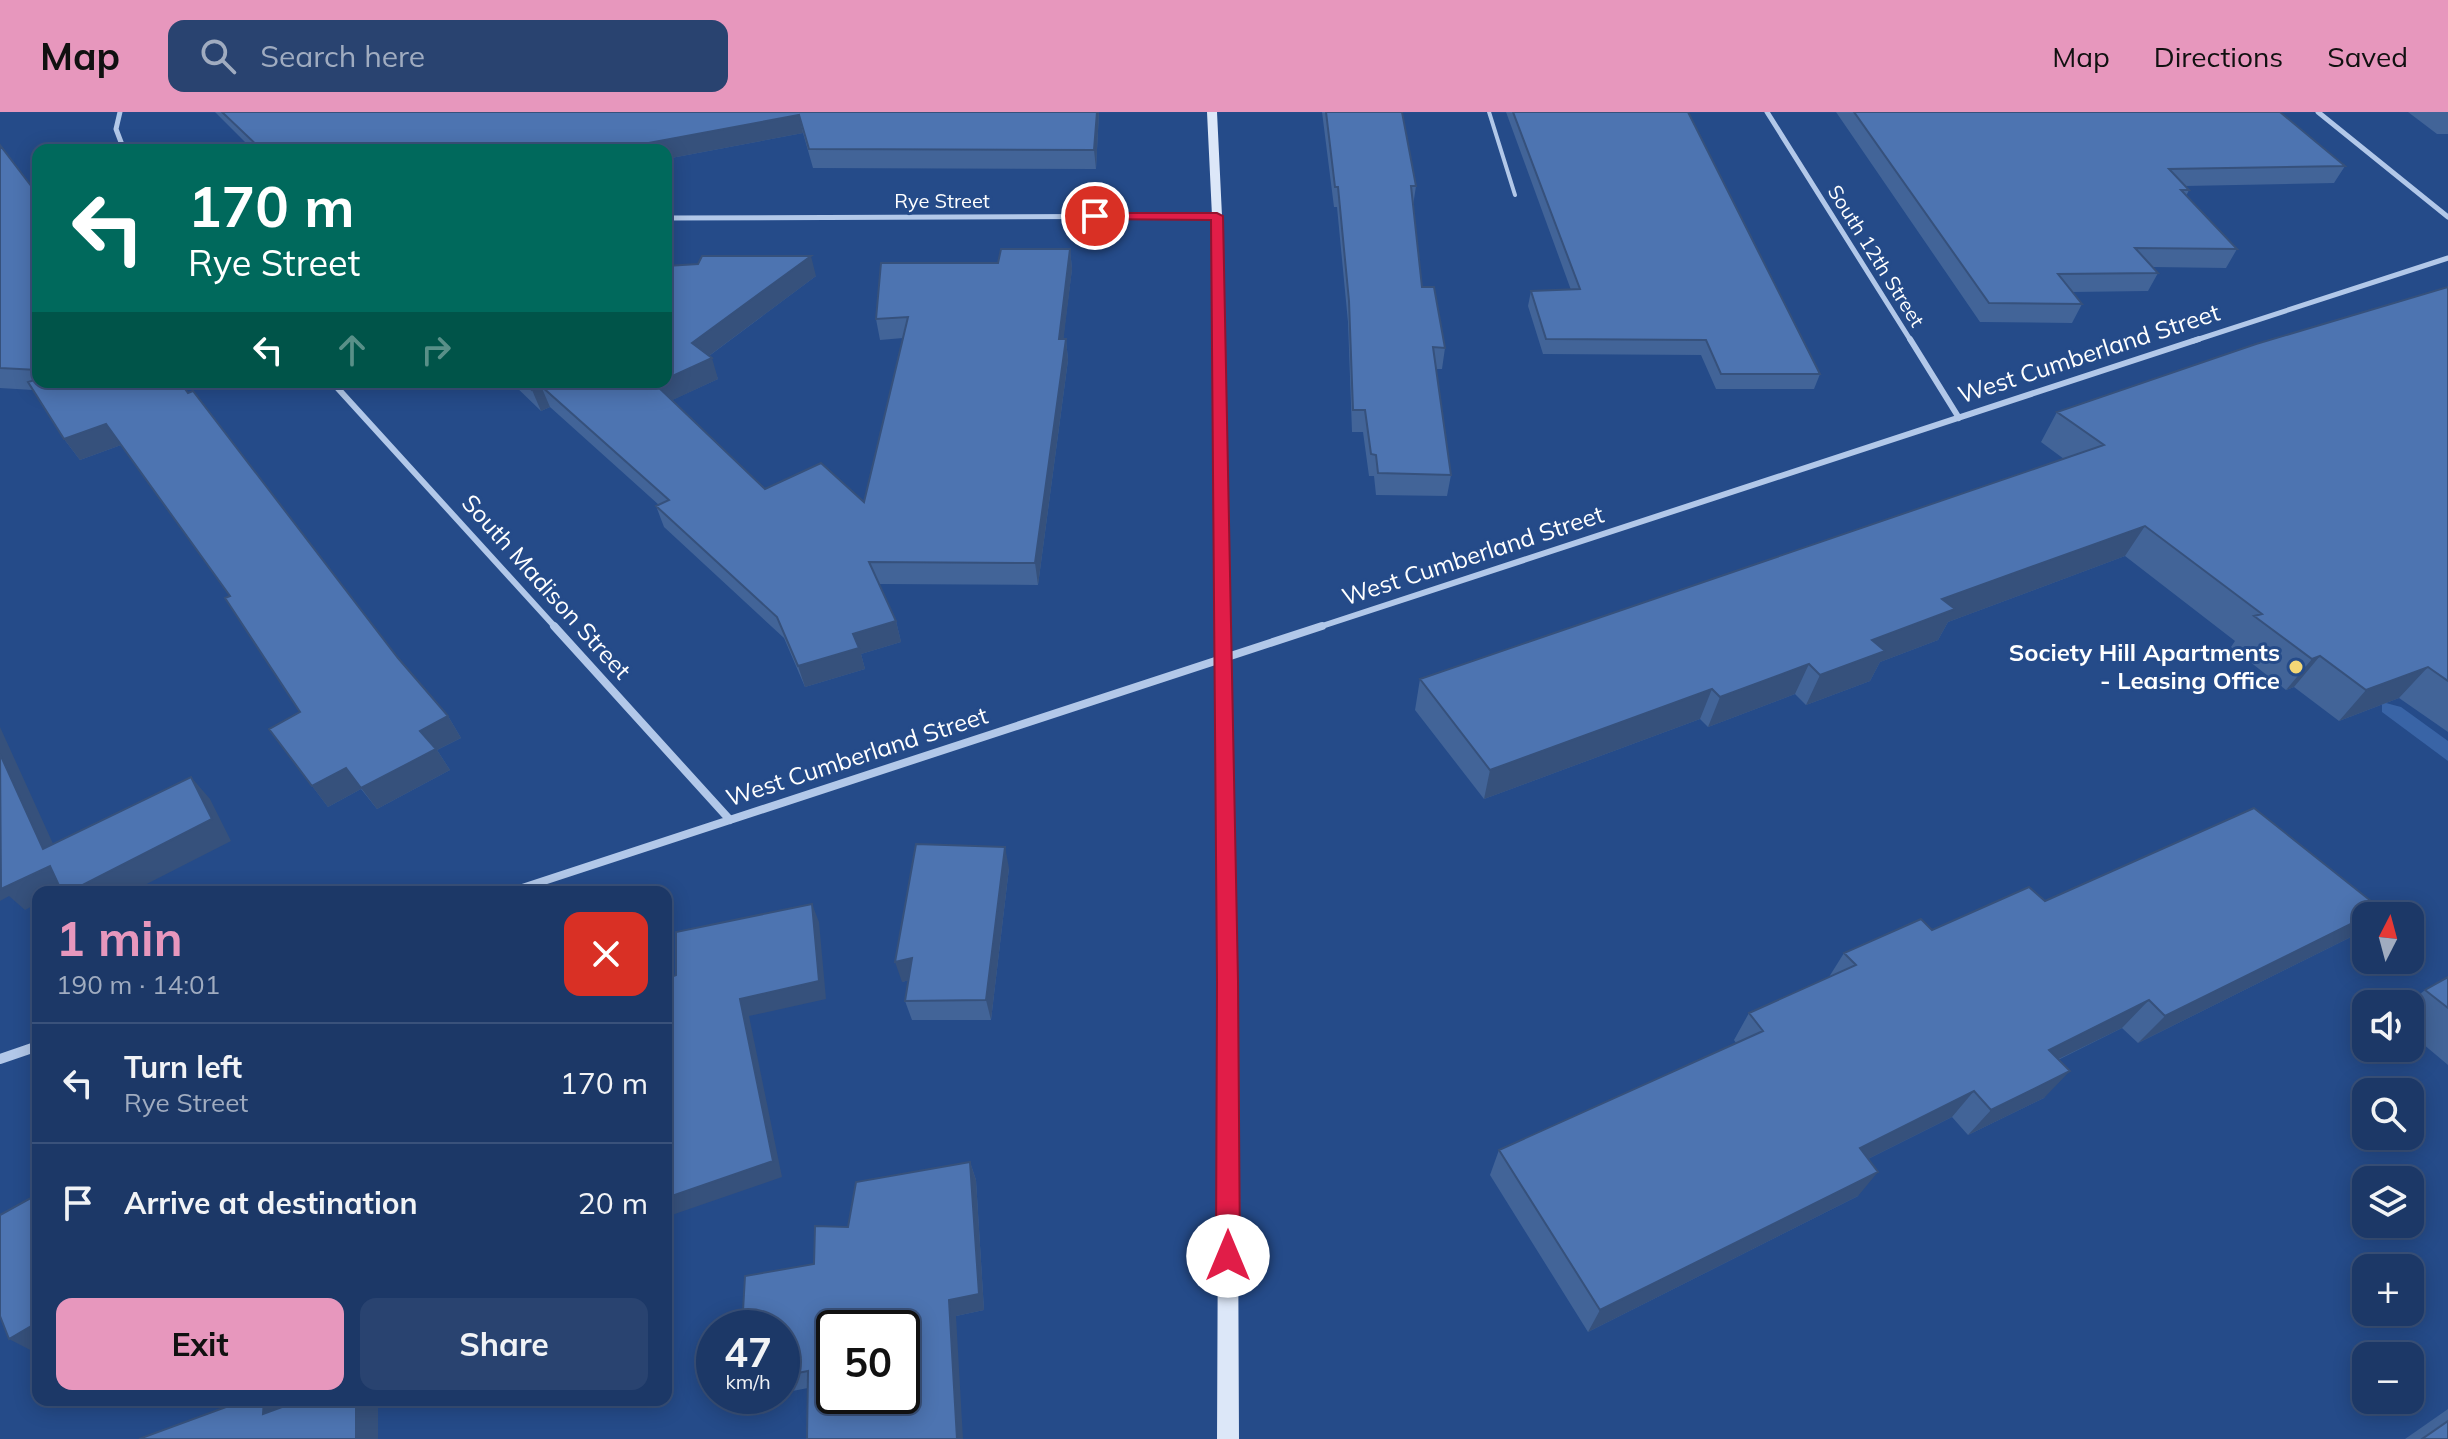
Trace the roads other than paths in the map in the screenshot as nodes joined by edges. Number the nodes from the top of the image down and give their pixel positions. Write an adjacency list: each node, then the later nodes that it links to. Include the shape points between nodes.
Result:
1 (120, 112): 6 (street, via 116,129)
2 (1212, 112): 8 (main road)
3 (1489, 112): 7 (lane)
4 (1767, 112): 13 (street, South 12th Street)
5 (2318, 112): 9 (street)
6 (122, 144)
7 (1515, 195)
8 (1217, 216): 10 (street, Rye Street); 14 (main road)
9 (2448, 217)
10 (672, 218)
11 (2448, 258): 13 (street, West Cumberland Street)
12 (337, 388): 15 (street, South Madison Street)
13 (1959, 418): 14 (street, West Cumberland Street)
14 (1223, 659): 15 (street, West Cumberland Street); 19 (main road)
15 (730, 820): 16 (street, West Cumberland Street)
16 (528, 886)
17 (32, 1048): 18 (street)
18 (0, 1059)
19 (1228, 1439)

